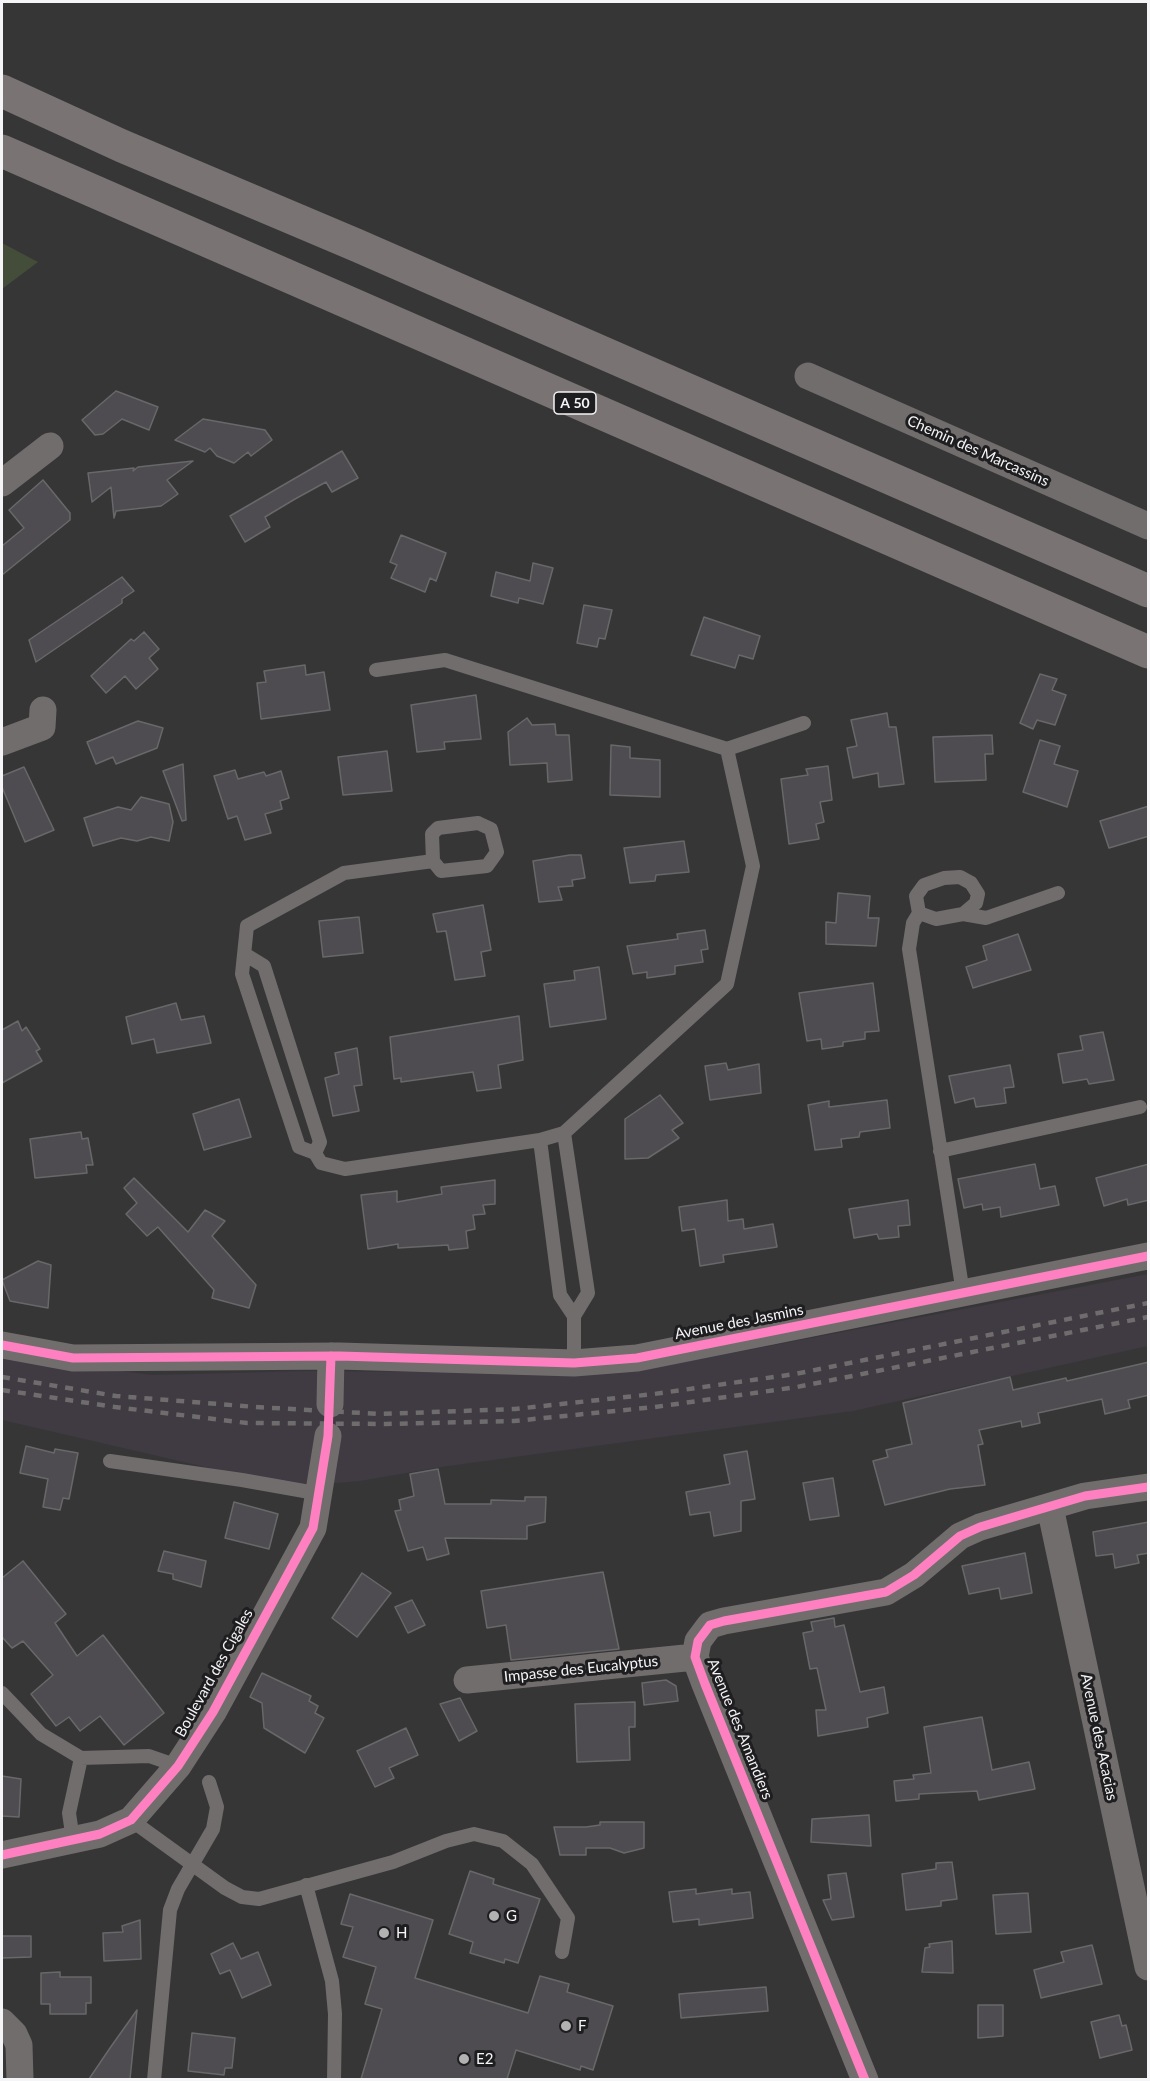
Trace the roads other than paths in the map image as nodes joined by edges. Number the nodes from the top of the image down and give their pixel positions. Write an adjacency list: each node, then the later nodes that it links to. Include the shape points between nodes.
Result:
1 (2, 91): 7 (highway)
2 (2, 151): 8 (highway, A 50)
3 (808, 376): 6 (street, Chemin des Marcassins)
4 (50, 446): 5 (street)
5 (2, 483)
6 (1149, 526)
7 (1149, 591)
8 (1149, 652)
9 (376, 670): 13 (lane, via 445,660)
10 (43, 710): 12 (street, via 42,727)
11 (804, 723): 13 (lane)
12 (2, 742)
13 (727, 749): 20 (lane, via 753,866 727,984)
14 (433, 861): 14 (lane, via 432,834 438,828 478,823 491,829 497,852 487,866 441,871); 18 (lane, via 344,873 322,883 247,926)
15 (1058, 893): 17 (lane, via 986,918)
16 (919, 914): 17 (lane, via 936,919); 17 (lane, via 916,896 924,885 960,877 971,883 978,894 976,903); 22 (lane, via 913,924 909,949)
17 (963, 914)
18 (246, 955): 23 (lane, via 264,966 320,1142); 23 (lane, via 243,974 299,1147)
19 (1140, 1107): 22 (lane)
20 (564, 1133): 21 (lane); 26 (lane, via 588,1293)
21 (540, 1140): 23 (lane, via 345,1169 321,1164); 26 (lane, via 560,1295)
22 (940, 1151): 25 (lane)
23 (315, 1153)
24 (1149, 1256): 25 (street, Avenue des Jasmins)
25 (963, 1293): 29 (street, Avenue des Jasmins, via 637,1358)
26 (574, 1316): 29 (lane)
27 (2, 1345): 28 (street, via 73,1358)
28 (331, 1356): 29 (street, Avenue des Jasmins); 30 (street)
29 (574, 1363)
30 (330, 1404)
31 (328, 1436): 34 (street, Boulevard des Cigales)
32 (110, 1461): 34 (lane)
33 (1149, 1487): 35 (street, Avenue des Amandiers, via 1085,1496)
34 (321, 1494): 40 (street, Boulevard des Cigales, via 313,1528 213,1712)
35 (1050, 1507): 36 (street, Avenue des Amandiers, via 960,1536 914,1575 886,1592 710,1625 698,1641); 48 (street, Avenue des Acacias)
36 (695, 1657): 37 (street, Impasse des Eucalyptus); 53 (street, Avenue des Amandiers)
37 (466, 1680)
38 (2, 1693): 39 (lane, via 41,1734)
39 (81, 1758): 40 (lane, via 149,1756); 43 (lane, via 69,1813)
40 (178, 1766): 42 (street, Boulevard des Cigales)
41 (209, 1782): 45 (lane, via 217,1807 213,1829)
42 (131, 1820): 43 (street, Boulevard des Cigales, via 100,1834); 45 (lane)
43 (72, 1840): 44 (street, Boulevard des Cigales)
44 (2, 1856)
45 (194, 1864): 46 (lane, via 242,1897 259,1899); 51 (lane, via 178,1888 170,1910)
46 (306, 1886): 47 (lane, via 474,1834 503,1841 532,1864 568,1918); 52 (lane, via 332,1981 336,2014)
47 (562, 1952)
48 (1149, 1967)
49 (2, 2022): 50 (street, via 19,2045)
50 (20, 2079)
51 (154, 2079)
52 (334, 2079)
53 (865, 2079)

